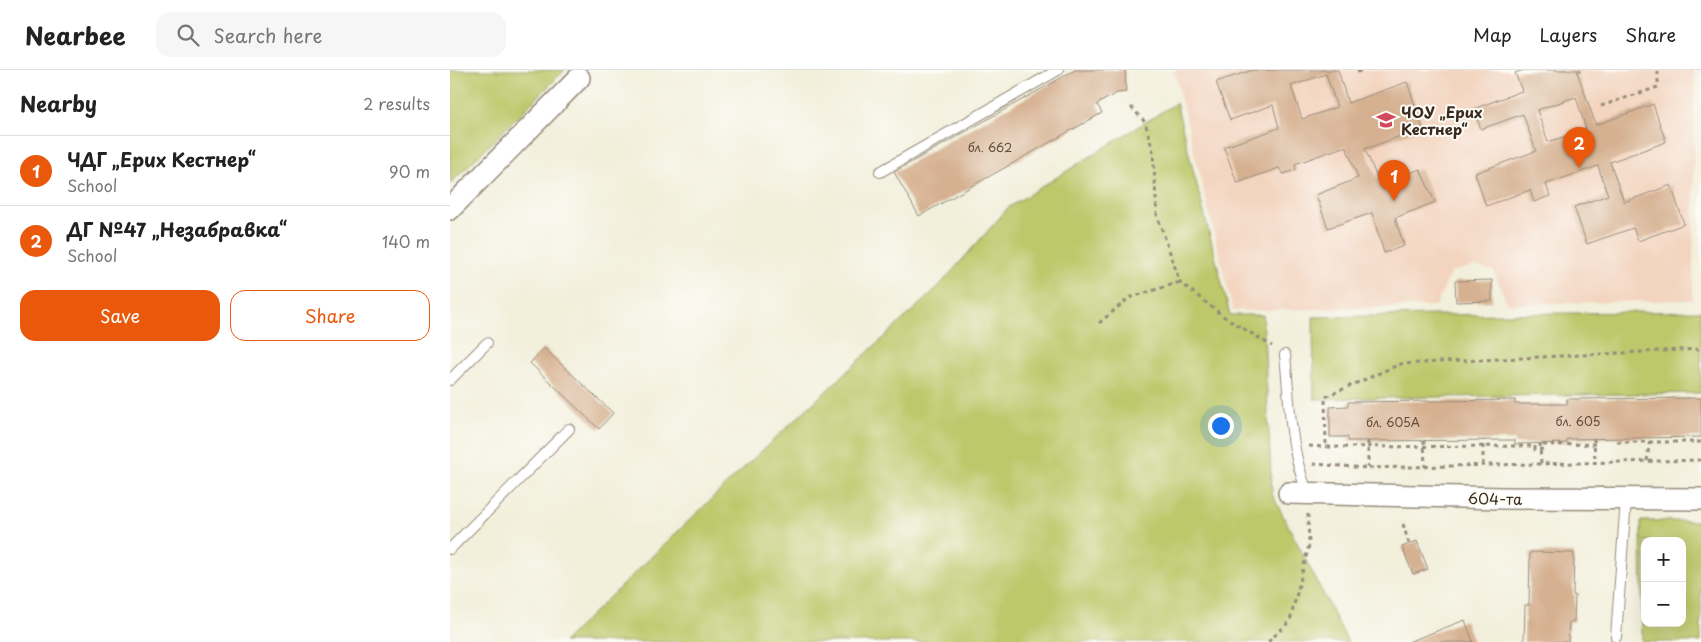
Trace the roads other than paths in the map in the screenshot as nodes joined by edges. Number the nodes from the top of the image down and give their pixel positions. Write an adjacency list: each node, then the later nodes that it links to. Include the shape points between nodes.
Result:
1 (1058, 70): 3 (lane)
2 (579, 78): 4 (street)
3 (880, 172)
4 (450, 209)
5 (487, 343): 7 (lane)
6 (1285, 355): 9 (lane)
7 (450, 380)
8 (569, 429): 12 (lane)
9 (1299, 493): 10 (street, 604-та)
10 (1626, 499): 11 (street, 604-та); 13 (lane)
11 (1701, 499)
12 (450, 549)
13 (1616, 637)

